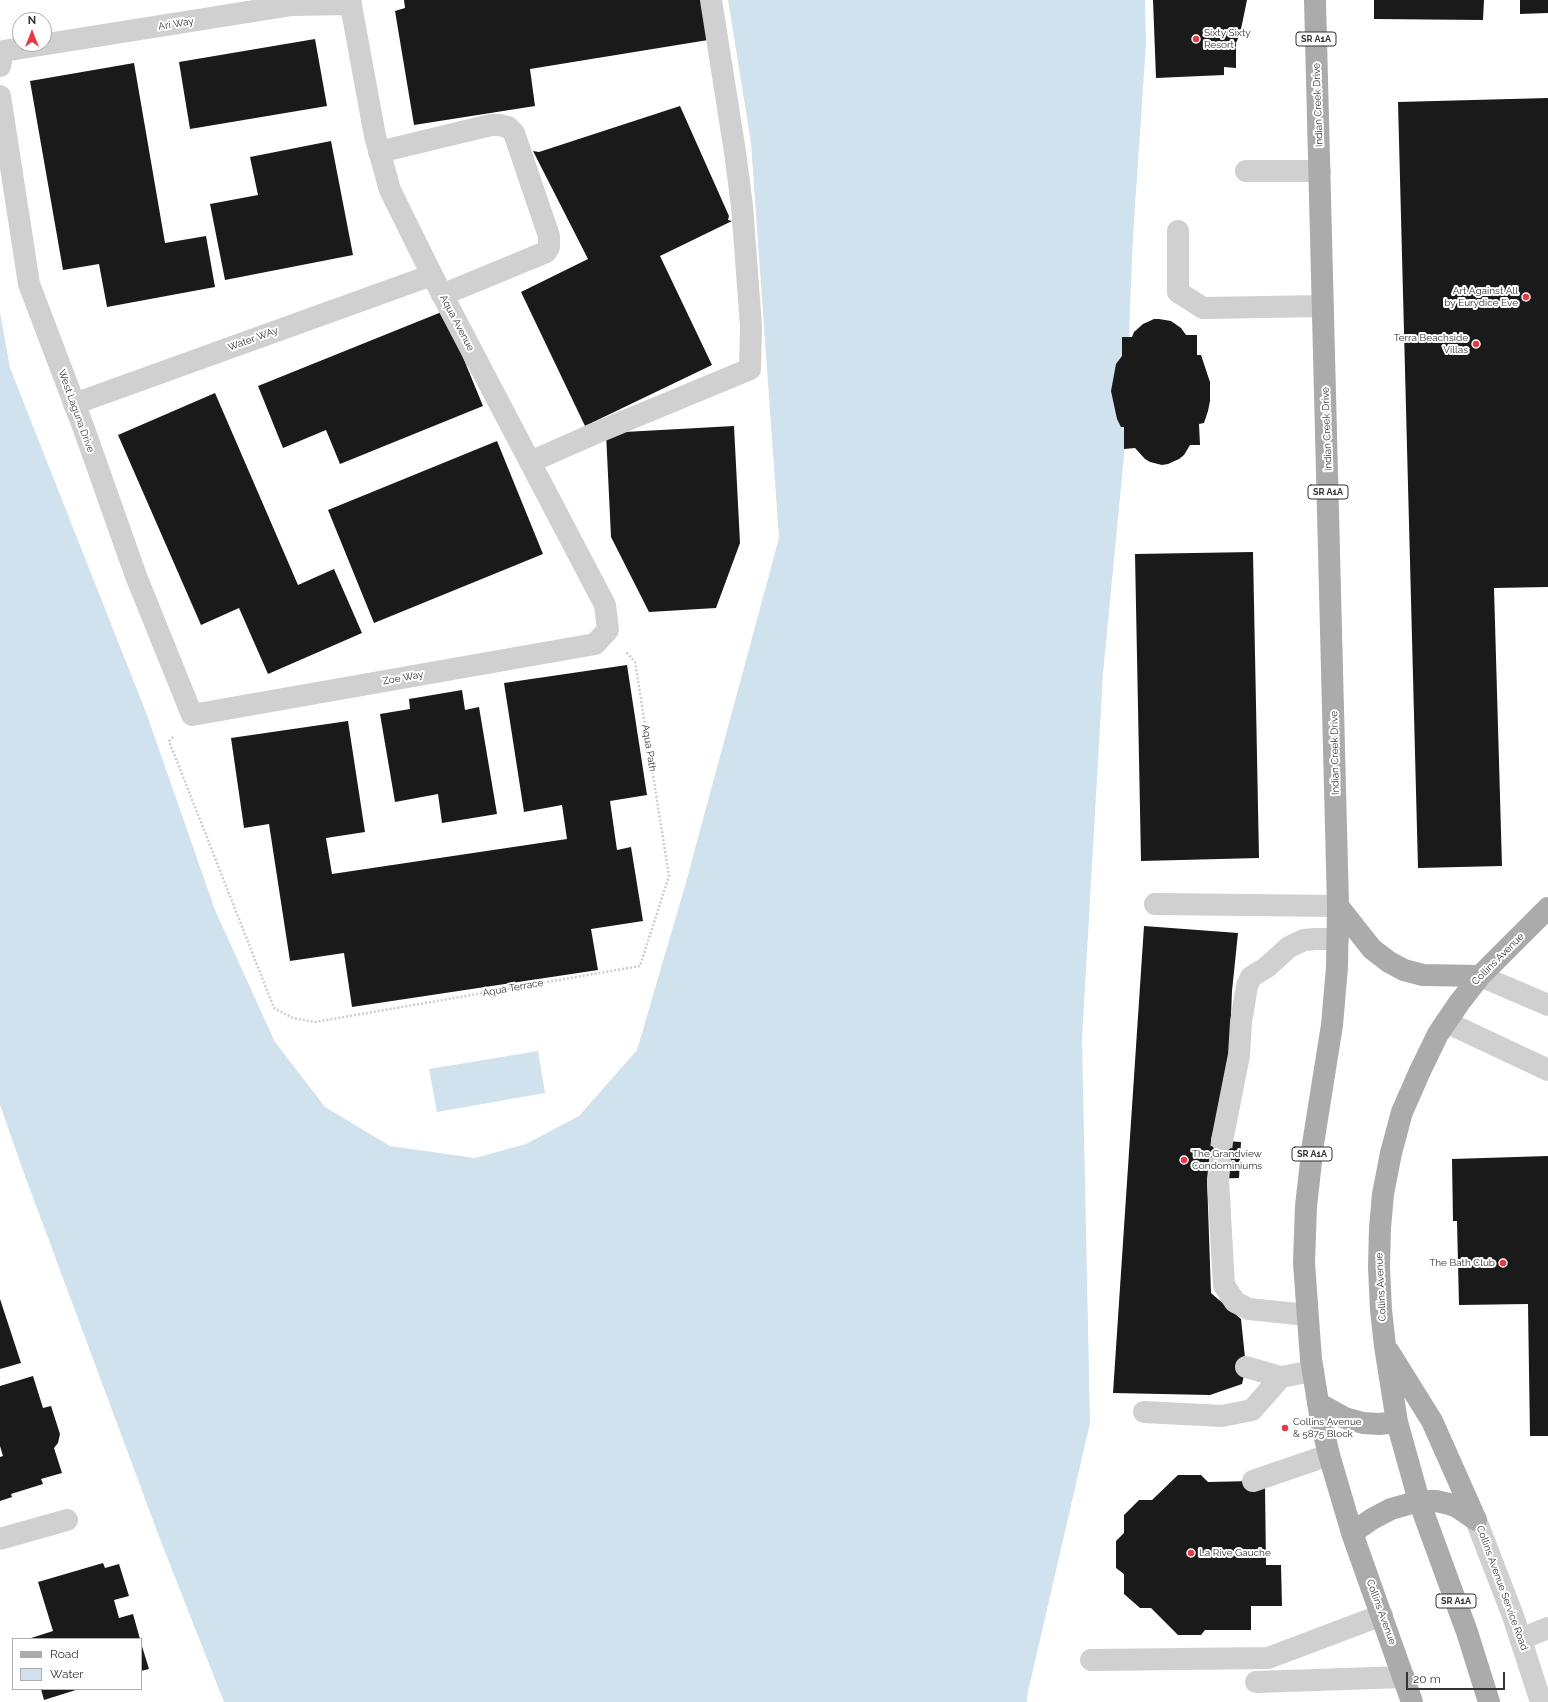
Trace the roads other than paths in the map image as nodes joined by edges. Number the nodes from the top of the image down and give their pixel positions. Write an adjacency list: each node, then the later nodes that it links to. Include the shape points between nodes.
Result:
1 (711, 0): 14 (street, via 736,152 742,206 751,326 750,369)
2 (1315, 0): 8 (main road, Indian Creek Drive / SR A1A)
3 (350, 2): 4 (street, Ari Way, via 292,5); 6 (street, Aqua Avenue)
4 (1, 58)
5 (0, 96): 13 (street, West Laguna Drive, via 29,284)
6 (379, 152): 10 (street, Aqua Avenue, via 390,190); 11 (street, via 491,126 508,127 514,133 549,236 549,247 546,252)
7 (1246, 171): 8 (street)
8 (1320, 171): 12 (main road, Indian Creek Drive / SR A1A)
9 (1178, 231): 12 (street, via 1178,292 1203,308)
10 (432, 275): 11 (street, Aqua Avenue); 13 (street, Water WAy)
11 (442, 294): 14 (street, Aqua Avenue)
12 (1323, 306): 18 (main road, Indian Creek Drive / SR A1A)
13 (74, 404): 16 (street, West Laguna Drive, via 136,576)
14 (530, 462): 15 (street, Aqua Avenue, via 605,605)
15 (608, 630): 16 (street, Zoe Way, via 595,644)
16 (192, 715)
17 (1154, 904): 18 (street)
18 (1338, 906): 20 (main road, Collins Avenue / SR A1A); 21 (main road, via 1372,949 1404,970 1423,974)
19 (1548, 908): 21 (main road, Collins Avenue / SR A1A)
20 (1338, 939): 25 (street, via 1304,940 1289,947 1267,967 1251,977 1247,986 1239,1056); 27 (main road, Collins Avenue / SR A1A, via 1332,1025 1306,1206 1304,1263)
21 (1480, 976): 22 (street); 23 (main road, Collins Avenue / SR A1A)
22 (1548, 1005)
23 (1446, 1022): 24 (street); 28 (main road, Collins Avenue / SR A1A, via 1402,1112 1383,1194 1379,1268)
24 (1548, 1070)
25 (1222, 1141)
26 (1218, 1180): 27 (street, via 1224,1284 1235,1302 1249,1309)
27 (1307, 1315): 30 (main road, Collins Avenue / SR A1A)
28 (1385, 1346): 34 (main road, Collins Avenue / SR A1A); 39 (main road, via 1432,1421)
29 (1246, 1367): 31 (street)
30 (1313, 1371): 31 (street); 32 (main road, Collins Avenue / SR A1A)
31 (1281, 1377): 33 (street, via 1252,1410 1222,1416)
32 (1318, 1404): 34 (main road, via 1345,1418 1363,1423); 35 (main road, Collins Avenue / SR A1A)
33 (1144, 1412)
34 (1397, 1422): 37 (main road, Collins Avenue / SR A1A)
35 (1329, 1455): 36 (street); 40 (main road, Collins Avenue / SR A1A)
36 (1253, 1481)
37 (1419, 1501): 39 (main road, via 1449,1504); 40 (main road, via 1391,1509); 49 (main road, Collins Avenue / SR A1A, via 1467,1632)
38 (67, 1520): 41 (street)
39 (1476, 1520): 44 (street, Collins Avenue Service Road)
40 (1352, 1533): 42 (main road, Collins Avenue / SR A1A)
41 (0, 1539)
42 (1382, 1616): 45 (street, via 1268,1658); 46 (main road, Collins Avenue / SR A1A)
43 (1548, 1628): 44 (street)
44 (1521, 1639): 50 (street, Collins Avenue Service Road)
45 (1091, 1660)
46 (1404, 1677): 47 (street); 48 (main road, Collins Avenue / SR A1A)
47 (1256, 1682)
48 (1412, 1702)
49 (1489, 1702)
50 (1541, 1702)

